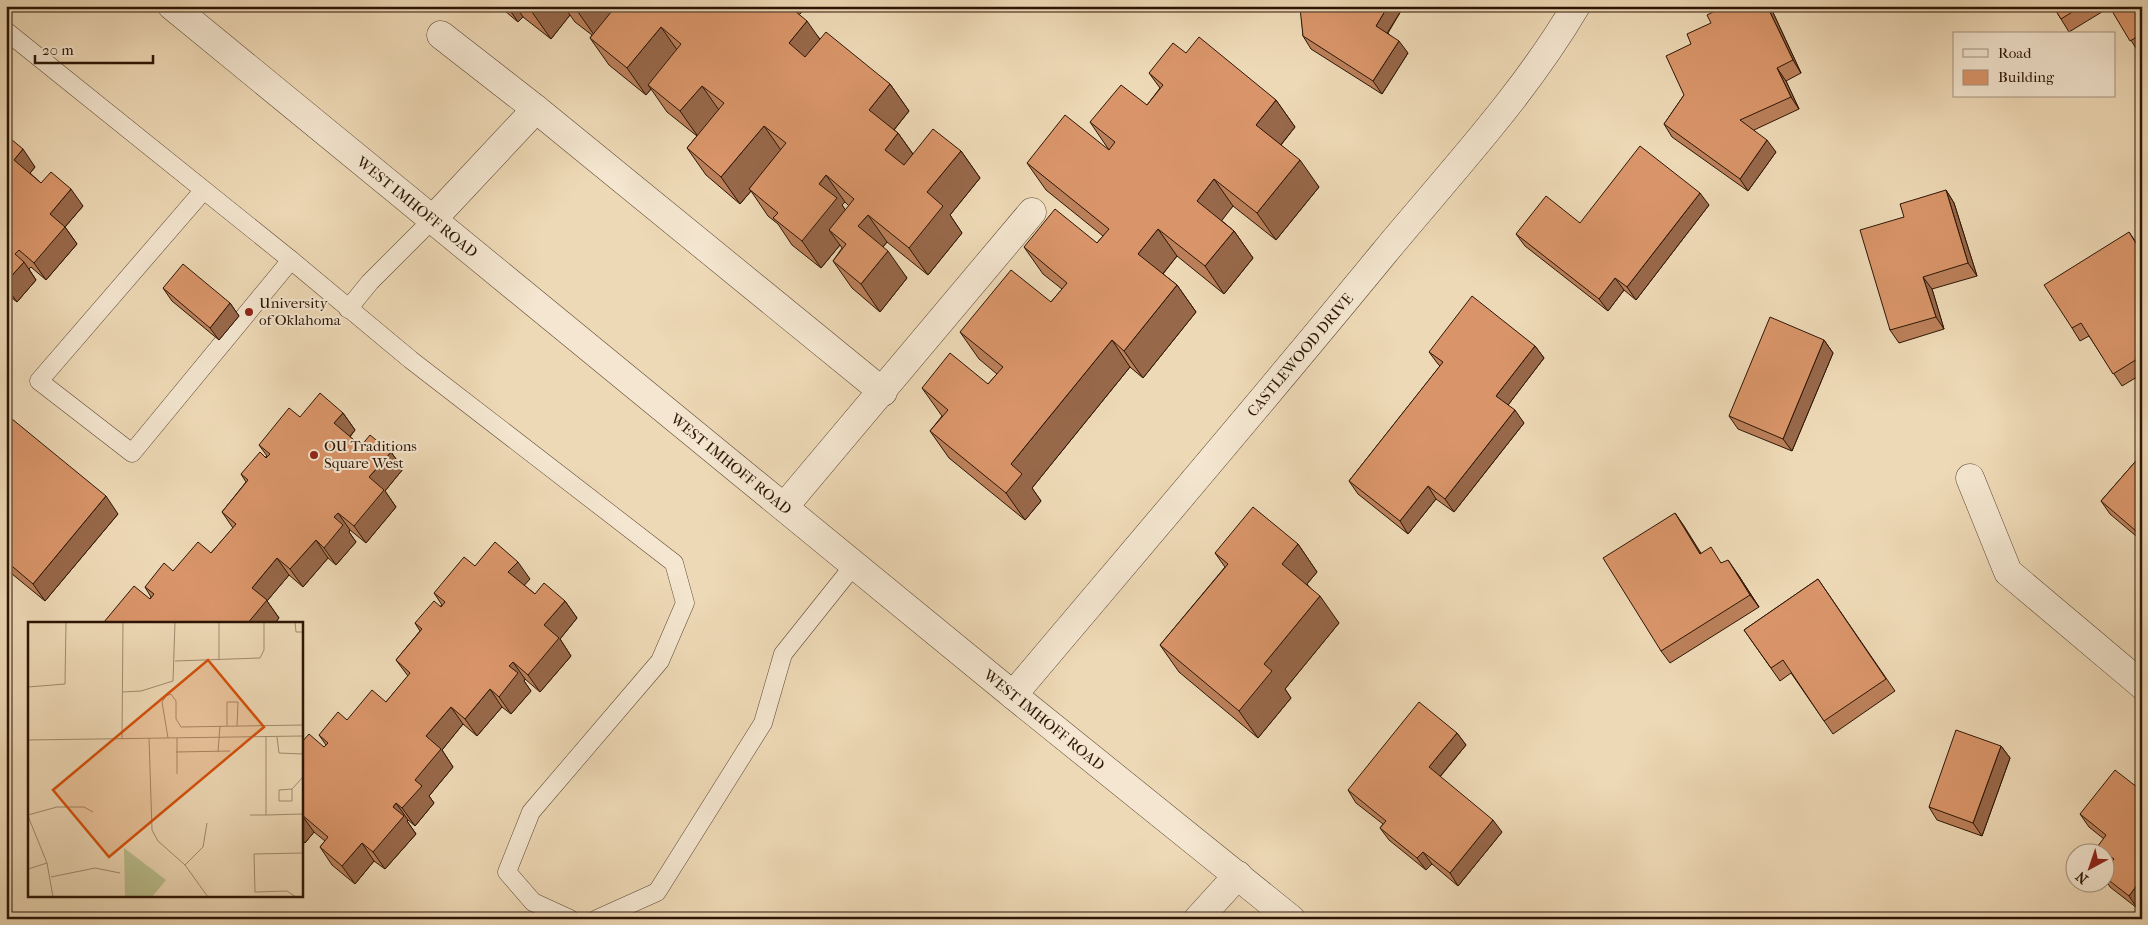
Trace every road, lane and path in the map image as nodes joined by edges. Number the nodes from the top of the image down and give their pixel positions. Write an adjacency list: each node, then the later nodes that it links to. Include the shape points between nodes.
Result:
1 (172, 6): 8 (street, WEST IMHOFF ROAD)
2 (1576, 6): 16 (street, CASTLEWOOD DRIVE, via 1549,51 1508,102 1310,344)
3 (6, 31): 6 (lane)
4 (441, 35): 5 (street)
5 (536, 109): 8 (street); 11 (street)
6 (203, 191): 9 (lane); 9 (lane, via 39,381 132,453)
7 (1032, 212): 11 (street)
8 (432, 220): 10 (lane, via 370,282); 13 (street, WEST IMHOFF ROAD)
9 (292, 260): 10 (lane)
10 (348, 309): 18 (lane, via 674,563 685,602 660,661 531,812 507,872 533,902)
11 (883, 392): 13 (street)
12 (1970, 478): 15 (street, via 2008,572)
13 (784, 507): 14 (street, WEST IMHOFF ROAD)
14 (854, 565): 16 (street, WEST IMHOFF ROAD); 19 (lane, via 783,654 762,723 656,892)
15 (2142, 685)
16 (1013, 695): 17 (street, WEST IMHOFF ROAD)
17 (1238, 876): 20 (street); 21 (street, WEST IMHOFF ROAD)
18 (570, 919)
19 (597, 919)
20 (1198, 919)
21 (1291, 919)

